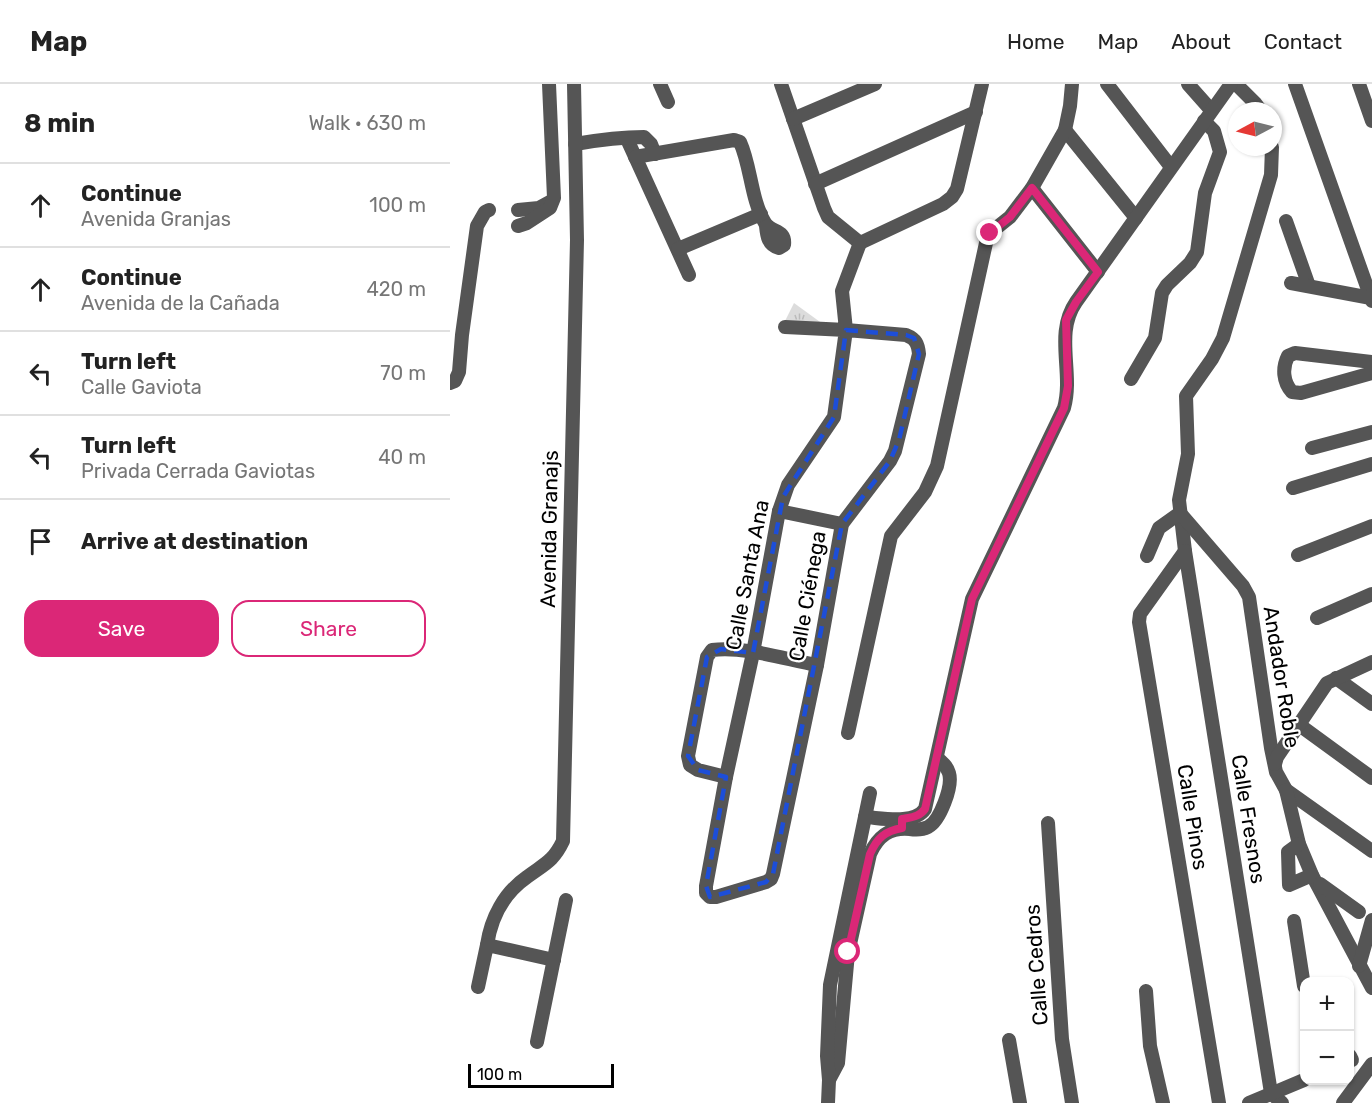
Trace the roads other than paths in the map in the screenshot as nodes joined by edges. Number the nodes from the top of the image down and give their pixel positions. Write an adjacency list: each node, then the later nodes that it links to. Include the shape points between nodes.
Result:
1 (549, 84): 29 (street)
2 (574, 84): 22 (street, Avenida Granajs)
3 (660, 84): 14 (street)
4 (781, 84): 18 (street)
5 (875, 84): 18 (street)
6 (982, 84): 16 (street)
7 (1072, 84): 20 (street)
8 (1107, 84): 26 (street)
9 (1188, 84): 17 (street)
10 (1231, 84): 17 (street)
11 (1236, 84): 15 (street)
12 (1295, 84): 39 (street)
13 (1359, 84): 19 (street)
14 (668, 102)
15 (1254, 102)
16 (976, 112): 27 (street); 35 (street, via 961,178 952,197)
17 (1207, 115): 26 (street); 48 (street, via 1220,152 1205,193 1197,252 1162,293 1155,338)
18 (793, 119): 27 (street)
19 (1372, 121)
20 (1065, 130): 28 (street); 32 (street)
21 (627, 139): 22 (street); 23 (street, via 644,137); 25 (street)
22 (575, 144): 86 (street, Avenida Granajs, via 577,240 563,841 546,866 511,890 497,910)
23 (655, 154): 25 (street); 36 (street, via 740,142 764,220)
24 (1271, 156): 55 (street, Calle Fresnos, via 1270,175 1223,338 1186,396 1188,448)
25 (635, 157): 36 (street)
26 (1171, 167): 32 (street)
27 (815, 184): 35 (street, via 828,217)
28 (1032, 188): 37 (street); 69 (street, via 1010,217 990,233 986,243 937,466 925,492 891,536)
29 (554, 198): 31 (street, via 540,208); 34 (street, via 550,208)
30 (489, 210): 49 (street, via 477,226 459,372)
31 (518, 210)
32 (1136, 218): 37 (street)
33 (1287, 221): 41 (street)
34 (518, 226)
35 (860, 243): 45 (street, Calle Santa Ana, via 842,291)
36 (678, 249): 38 (street)
37 (1098, 272): 77 (street, via 1066,320 1068,386 1064,408 972,599 925,809)
38 (689, 275)
39 (1365, 278): 42 (street); 43 (street)
40 (1291, 283): 41 (street)
41 (1309, 286): 42 (street)
42 (1340, 292): 43 (street)
43 (1371, 299)
44 (785, 327): 45 (street)
45 (846, 330): 54 (street, Calle Santa Ana, via 834,417 788,485); 56 (street, Calle Ciénega, via 906,335 914,338 919,354 896,451)
46 (1372, 362): 47 (street, via 1295,353 1288,356 1284,370 1287,387 1301,393)
47 (1372, 373)
48 (1131, 379)
49 (450, 383)
50 (1372, 432): 51 (street)
51 (1312, 448)
52 (1372, 464): 53 (street)
53 (1293, 488)
54 (779, 511): 56 (street); 63 (street, Calle Santa Ana)
55 (1179, 513): 58 (street, Calle Fresnos); 59 (street, via 1159,528); 70 (street, Andador Roble, via 1249,597)
56 (842, 524): 65 (street, Calle Ciénega)
57 (1372, 526): 60 (street)
58 (1185, 551): 102 (street, Calle Fresnos); 107 (street, Calle Pinos, via 1140,614 1139,622)
59 (1147, 555)
60 (1298, 555)
61 (1372, 594): 62 (street)
62 (1317, 618)
63 (753, 653): 65 (street); 71 (street, Calle Santa Ana); 71 (street, via 721,649 712,650 707,657 688,756 690,765 698,770)
64 (1372, 662): 66 (street)
65 (817, 665): 81 (street, Calle Ciénega, via 771,879 716,897)
66 (1335, 678): 67 (street); 68 (street, via 1322,688)
67 (1372, 704)
68 (1298, 724): 70 (street); 72 (street)
69 (848, 733)
70 (1275, 764): 73 (street, Andador Roble)
71 (726, 777): 81 (street, Calle Santa Ana)
72 (1372, 778)
73 (1286, 790): 78 (street); 79 (street)
74 (870, 793): 75 (street)
75 (865, 817): 77 (street); 95 (street)
76 (1048, 823): 105 (street, Calle Cedros, via 1062,1038)
77 (902, 824): 96 (street, via 882,835 870,854 848,952)
78 (1299, 844): 80 (street); 80 (street, via 1288,852 1289,885)
79 (1372, 851)
80 (1315, 879): 83 (street); 89 (street)
81 (706, 894)
82 (566, 900): 88 (street)
83 (1359, 912)
84 (1372, 920): 89 (street)
85 (1294, 921): 87 (street)
86 (487, 945): 88 (street); 92 (street, Avenida Granajs)
87 (1299, 956): 90 (street); 91 (street)
88 (554, 960): 98 (street)
89 (1359, 966): 93 (street)
90 (1303, 977)
91 (1310, 977)
92 (478, 987)
93 (1372, 988)
94 (1146, 991): 106 (street, via 1150,1046)
95 (829, 997): 96 (street); 100 (street)
96 (845, 998): 100 (street, via 838,1063)
97 (1008, 1040): 104 (street)
98 (537, 1042)
99 (1372, 1064): 110 (street)
100 (829, 1080): 103 (street)
101 (1300, 1082): 102 (street)
102 (1271, 1093): 108 (street); 109 (street)
103 (828, 1103)
104 (1020, 1103)
105 (1072, 1103)
106 (1163, 1103)
107 (1219, 1103)
108 (1249, 1103)
109 (1282, 1103)
110 (1343, 1103)

